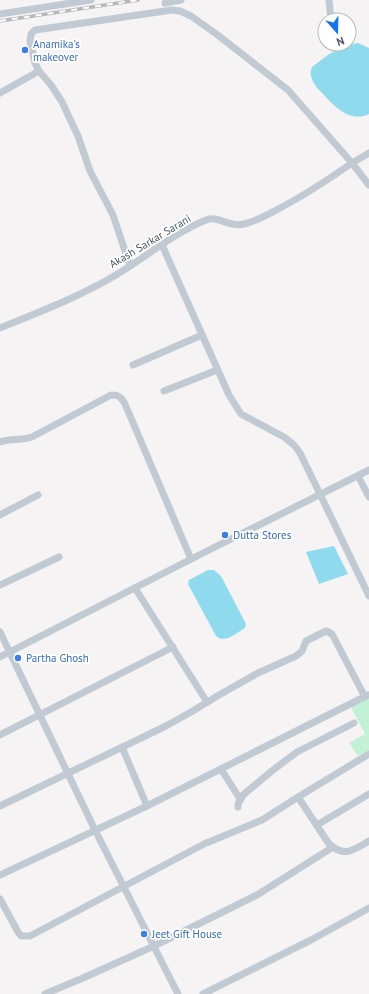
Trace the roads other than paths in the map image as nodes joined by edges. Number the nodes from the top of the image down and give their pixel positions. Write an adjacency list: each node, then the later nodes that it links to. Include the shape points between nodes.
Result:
1 (91, 0): 6 (street)
2 (181, 0): 4 (street)
3 (329, 0): 5 (street)
4 (165, 4): 7 (street, via 35,30 30,41 33,58); 10 (street, via 172,10 191,16 288,90)
5 (330, 12)
6 (0, 14)
7 (39, 71): 8 (street); 13 (street, via 62,102 78,136 90,171 113,215)
8 (0, 93)
9 (369, 153): 10 (street, Akash Sarkar Sarani)
10 (352, 163): 11 (street); 12 (street, Akash Sarkar Sarani, via 316,188 270,214 236,226 208,219)
11 (369, 185)
12 (162, 245): 13 (street, Akash Sarkar Sarani); 15 (street)
13 (130, 266): 14 (street, Akash Sarkar Sarani, via 85,293)
14 (0, 328)
15 (202, 335): 16 (street); 17 (street)
16 (133, 365)
17 (217, 370): 18 (street); 22 (street, via 241,414 294,445)
18 (164, 391)
19 (0, 442): 27 (street, via 8,439 24,440 111,395 122,398)
20 (369, 470): 21 (street)
21 (358, 476): 22 (street); 24 (street)
22 (320, 494): 27 (street); 29 (street)
23 (38, 495): 25 (street)
24 (369, 497)
25 (0, 515)
26 (59, 557): 28 (street)
27 (191, 559): 30 (street)
28 (0, 585)
29 (367, 586): 31 (street)
30 (135, 588): 33 (street); 34 (street)
31 (369, 596)
32 (0, 632): 34 (street)
33 (172, 647): 37 (street); 38 (street)
34 (10, 652): 35 (street); 38 (street)
35 (0, 657)
36 (367, 696): 37 (street, via 332,634 326,631 306,641 302,651 296,656); 43 (street)
37 (207, 702): 41 (street, via 166,726)
38 (41, 715): 40 (street); 44 (street)
39 (354, 723): 47 (street, via 297,752)
40 (0, 735)
41 (122, 747): 44 (street); 49 (street)
42 (369, 754): 46 (street)
43 (221, 769): 47 (street); 49 (street)
44 (68, 772): 48 (street); 52 (street)
45 (369, 794): 51 (street)
46 (298, 796): 51 (street); 56 (street, via 262,820 204,844)
47 (240, 799): 50 (street)
48 (0, 806)
49 (147, 806): 52 (street)
50 (238, 807)
51 (317, 825): 54 (street)
52 (95, 830): 55 (street); 56 (street)
53 (369, 841): 54 (street, via 346,852)
54 (333, 847): 59 (street, via 257,895)
55 (0, 875)
56 (124, 886): 57 (street, via 26,937 18,932); 59 (street)
57 (0, 899)
58 (369, 908): 62 (street)
59 (154, 946): 60 (street); 61 (street)
60 (45, 994)
61 (178, 994)
62 (203, 994)

